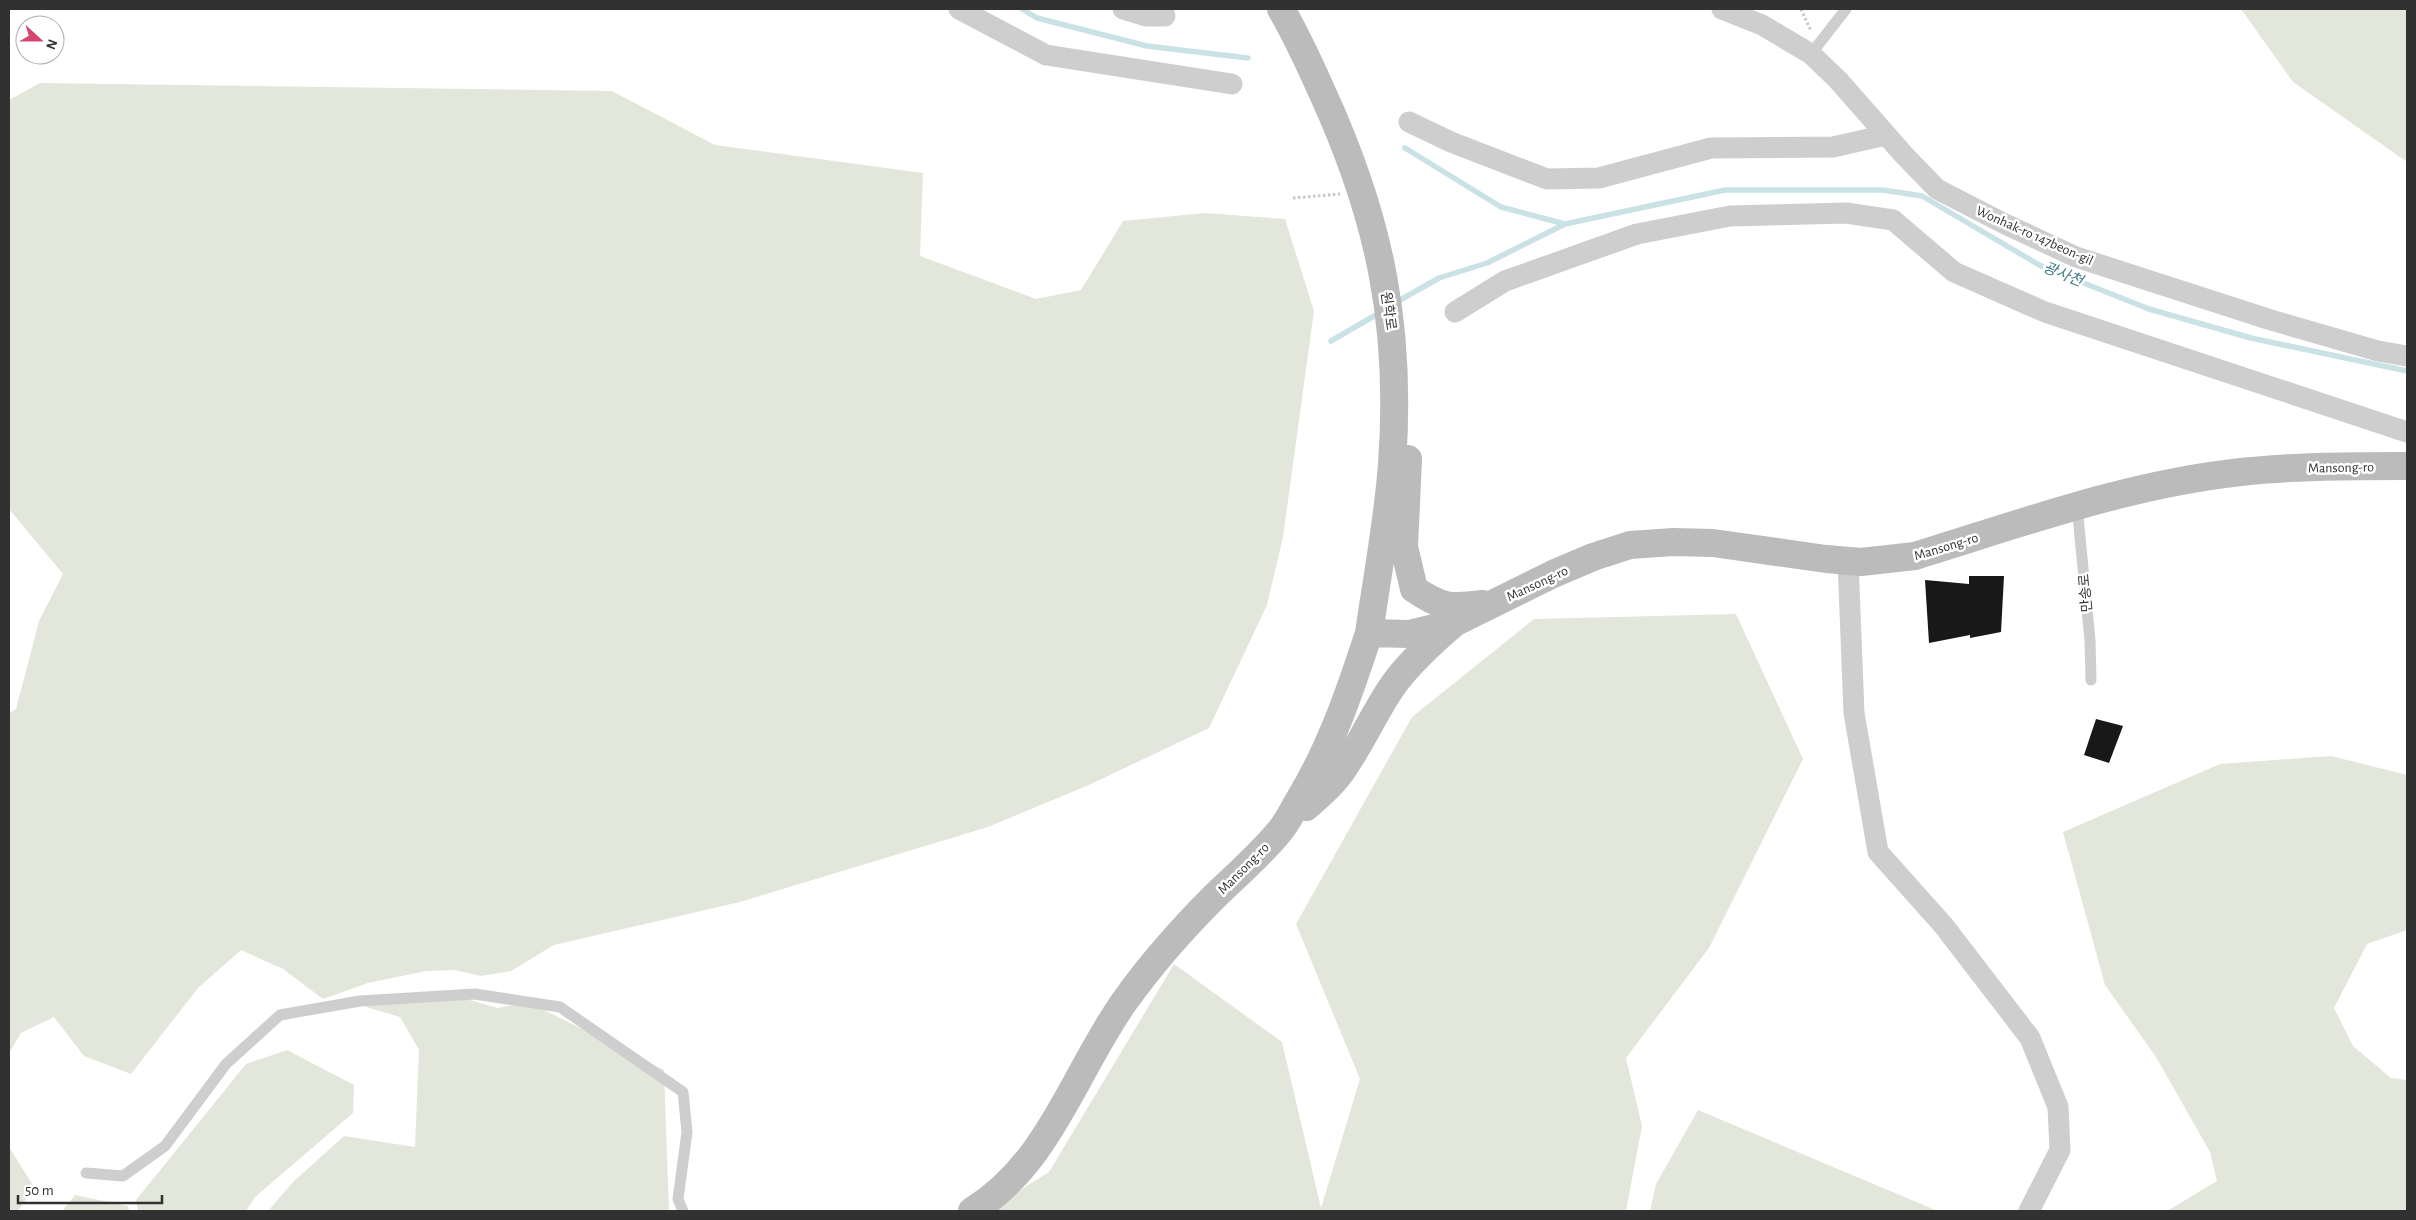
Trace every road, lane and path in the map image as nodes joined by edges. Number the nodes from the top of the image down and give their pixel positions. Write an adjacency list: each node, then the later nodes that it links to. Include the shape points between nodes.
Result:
1 (959, 9): 8 (street, via 1046,55)
2 (1123, 9): 6 (street, via 1146,16)
3 (1281, 9): 11 (street, 원학로, via 1294,30 1346,145)
4 (1722, 9): 7 (street, Wonhak-ro 147beon-gil, via 1762,25)
5 (1846, 9): 7 (lane)
6 (1165, 16)
7 (1811, 54): 10 (street, Wonhak-ro 147beon-gil)
8 (1232, 84)
9 (1409, 122): 10 (street, via 1451,142 1548,179 1599,178 1711,148 1833,147)
10 (1886, 135): 14 (street, Wonhak-ro 147beon-gil, via 1937,189 2076,256 2271,320)
11 (1363, 192): 12 (path); 15 (street, 원학로, via 1380,254 1390,308)
12 (1293, 198)
13 (1455, 312): 16 (street, via 1505,280 1637,234 1730,216 1846,213 1893,220 1954,272 2045,312)
14 (2407, 356)
15 (1394, 393): 20 (street, via 1409,465 1404,547 1414,589 1434,602 1452,607); 22 (street, 원학로, via 1392,464)
16 (2407, 432)
17 (2407, 466): 18 (street, Mansong-ro, via 2303,467 2240,472 2178,482)
18 (2077, 506): 19 (street, Mansong-ro, via 1915,556); 23 (lane, 만송로)
19 (1848, 561): 20 (street, Mansong-ro, via 1713,542 1630,545 1585,561); 28 (street, via 1854,713 1878,852 1944,926 2030,1038 2058,1107 2060,1150)
20 (1494, 603): 21 (street, Mansong-ro)
21 (1454, 623): 22 (street, Mansong-ro, via 1409,634); 24 (street, via 1395,682 1334,780)
22 (1369, 632): 24 (street, Mansong-ro, via 1343,713 1317,770)
23 (2091, 680)
24 (1281, 830): 27 (street, Mansong-ro, via 1142,976 1105,1028 1058,1116 1033,1155 1014,1179)
25 (86, 1173): 26 (lane, via 123,1176 165,1146 226,1064 280,1015 360,1001 476,994 560,1007 683,1092 687,1132 678,1199)
26 (683, 1211)
27 (972, 1211)
28 (2030, 1211)

